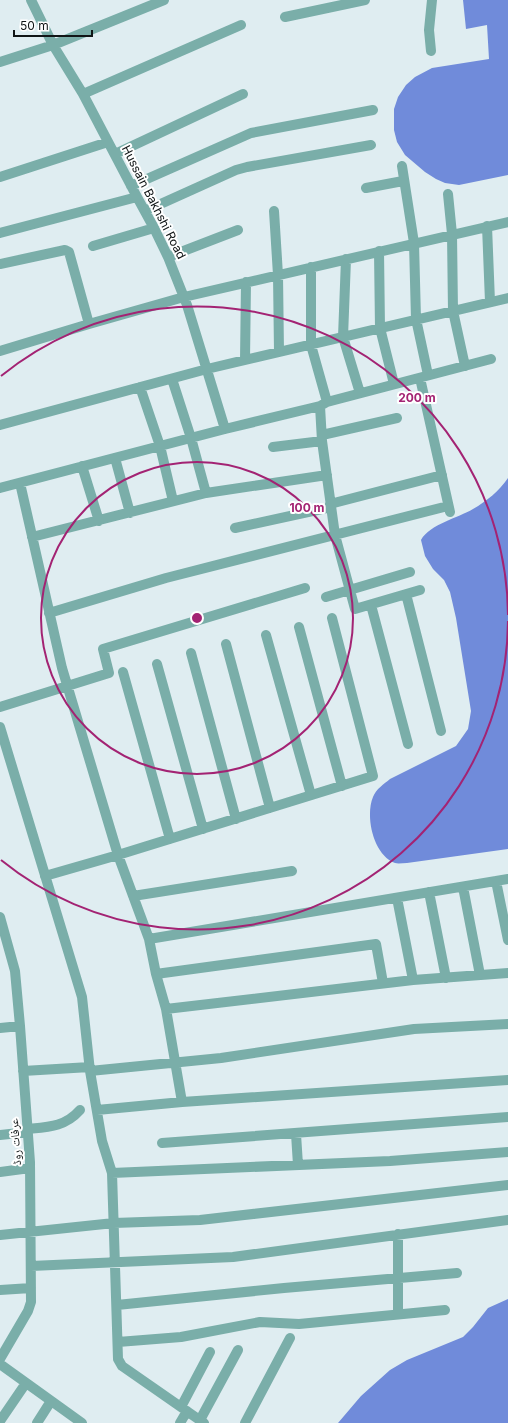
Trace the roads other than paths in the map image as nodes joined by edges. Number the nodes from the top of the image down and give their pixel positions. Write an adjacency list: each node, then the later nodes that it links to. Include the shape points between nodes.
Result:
1 (31, 0): 9 (street, Hussain Bakhshi Road)
2 (135, 0): 6 (street)
3 (164, 0): 6 (street)
4 (365, 0): 7 (street)
5 (432, 0): 10 (street, via 429,30)
6 (140, 10): 9 (street)
7 (285, 18)
8 (241, 25): 12 (street)
9 (53, 45): 11 (street); 12 (street, Hussain Bakhshi Road)
10 (432, 51)
11 (0, 62)
12 (83, 94): 15 (street, Hussain Bakhshi Road)
13 (244, 94): 17 (street)
14 (373, 110): 21 (street, via 251,133)
15 (108, 142): 17 (street, Hussain Bakhshi Road); 19 (street)
16 (371, 145): 25 (street, via 236,170)
17 (115, 154): 21 (street, Hussain Bakhshi Road)
18 (402, 166): 20 (street)
19 (0, 177)
20 (403, 181): 22 (street); 33 (street)
21 (131, 186): 24 (street, Hussain Bakhshi Road)
22 (366, 188)
23 (448, 194): 32 (street)
24 (137, 197): 25 (street, Hussain Bakhshi Road); 31 (street)
25 (145, 211): 29 (street, Hussain Bakhshi Road)
26 (274, 211): 40 (street)
27 (508, 222): 28 (street)
28 (487, 226): 32 (street); 44 (street)
29 (154, 228): 34 (street); 36 (street, Hussain Bakhshi Road)
30 (238, 230): 36 (street)
31 (0, 233)
32 (452, 234): 33 (street); 45 (street)
33 (414, 243): 35 (street); 46 (street)
34 (93, 246)
35 (379, 251): 37 (street); 48 (street)
36 (168, 257): 42 (street, Hussain Bakhshi Road)
37 (346, 259): 39 (street); 49 (street)
38 (0, 264): 47 (street, via 65,250 69,252)
39 (311, 267): 40 (street); 50 (street)
40 (278, 275): 41 (street); 52 (street)
41 (246, 282): 42 (street); 54 (street)
42 (184, 297): 47 (street); 56 (street, Hussain Bakhshi Road)
43 (508, 298): 44 (street)
44 (490, 302): 45 (street)
45 (453, 311): 46 (street); 55 (street)
46 (416, 320): 48 (street); 57 (street)
47 (89, 324): 51 (street)
48 (380, 328): 49 (street); 59 (street)
49 (343, 337): 50 (street); 61 (street)
50 (311, 345): 52 (street); 62 (street)
51 (0, 351)
52 (279, 352): 54 (street)
53 (490, 359): 55 (street)
54 (245, 360): 56 (street)
55 (465, 366): 57 (street)
56 (207, 369): 58 (street); 65 (street, Hussain Bakhshi Road)
57 (424, 376): 59 (street); 73 (street)
58 (172, 379): 60 (street); 66 (street)
59 (394, 384): 61 (street)
60 (140, 387): 64 (street); 68 (street)
61 (360, 393): 62 (street)
62 (324, 404): 65 (street); 67 (street)
63 (396, 418): 67 (street)
64 (0, 425)
65 (225, 429): 66 (street)
66 (191, 438): 68 (street); 76 (street)
67 (322, 438): 69 (street); 72 (street)
68 (160, 446): 70 (street); 77 (street)
69 (274, 446)
70 (115, 458): 71 (street); 79 (street)
71 (82, 466): 74 (street); 80 (street)
72 (327, 475): 76 (street); 78 (street)
73 (442, 475): 78 (street); 82 (street, via 449,509)
74 (20, 483): 75 (street); 83 (street)
75 (0, 488)
76 (206, 493): 77 (street)
77 (173, 501): 79 (street)
78 (330, 506): 81 (street); 82 (street)
79 (130, 513): 80 (street)
80 (99, 521): 83 (street)
81 (235, 528)
82 (335, 535): 86 (street); 91 (street, via 166,578)
83 (32, 537): 91 (street)
84 (410, 572): 86 (street)
85 (305, 588): 99 (street, via 103,649 109,673)
86 (350, 590): 89 (street); 90 (street, via 355,609)
87 (420, 590): 88 (street)
88 (406, 594): 90 (street); 102 (street)
89 (326, 597)
90 (371, 605): 103 (street)
91 (50, 613): 99 (street)
92 (332, 618): 104 (street, via 373,776)
93 (299, 627): 104 (street)
94 (266, 635): 105 (street)
95 (226, 644): 106 (street)
96 (191, 653): 107 (street)
97 (157, 664): 108 (street)
98 (123, 672): 109 (street)
99 (67, 685): 100 (street); 110 (street)
100 (0, 707)
101 (0, 727): 112 (street)
102 (441, 732)
103 (408, 744)
104 (342, 786): 105 (street)
105 (311, 795): 106 (street)
106 (270, 808): 107 (street)
107 (236, 819): 108 (street)
108 (203, 829): 109 (street)
109 (170, 839): 110 (street)
110 (118, 855): 112 (street); 117 (street)
111 (292, 871): 117 (street)
112 (45, 876): 133 (street, via 82,997)
113 (508, 879): 114 (street)
114 (496, 881): 115 (street); 121 (street)
115 (463, 887): 116 (street); 124 (street)
116 (429, 892): 118 (street); 125 (street)
117 (133, 896): 120 (street)
118 (397, 898): 120 (street); 126 (street)
119 (0, 918): 130 (street, عرفات روڈ, via 16,977)
120 (149, 939): 123 (street)
121 (508, 940)
122 (508, 973): 124 (street)
123 (156, 974): 127 (street, via 376,944); 128 (street)
124 (480, 975): 125 (street)
125 (446, 978): 126 (street)
126 (413, 980): 127 (street)
127 (383, 983): 128 (street)
128 (166, 1009): 132 (street)
129 (508, 1024): 132 (street, via 414,1029 221,1058)
130 (20, 1026): 131 (street); 134 (street, عرفات روڈ)
131 (0, 1028)
132 (174, 1062): 133 (street); 136 (street)
133 (90, 1069): 134 (street); 138 (street)
134 (23, 1072): 140 (street, عرفات روڈ)
135 (508, 1080): 136 (street)
136 (182, 1102): 138 (street)
137 (80, 1110): 140 (street, via 73,1118 55,1126)
138 (97, 1110): 148 (street, via 102,1141)
139 (508, 1117): 141 (street)
140 (28, 1131): 142 (street); 146 (street, عرفات روڈ)
141 (296, 1134): 143 (street); 145 (street)
142 (0, 1135)
143 (162, 1143)
144 (508, 1152): 145 (street)
145 (298, 1165): 148 (street)
146 (30, 1168): 147 (street); 152 (street, عرفات روڈ)
147 (0, 1172)
148 (112, 1173): 151 (street)
149 (508, 1185): 151 (street, via 200,1220)
150 (508, 1220): 154 (street)
151 (114, 1224): 152 (street); 155 (street)
152 (30, 1232): 153 (street); 156 (street, عرفات روڈ)
153 (0, 1234)
154 (398, 1234): 155 (street, via 233,1257); 158 (street)
155 (115, 1263): 156 (street); 161 (street)
156 (31, 1266): 159 (street, عرفات روڈ)
157 (457, 1273): 158 (street)
158 (398, 1278): 161 (street); 163 (street)
159 (31, 1288): 160 (street); 168 (street, عرفات روڈ, via 28,1311)
160 (0, 1290)
161 (117, 1305): 165 (street)
162 (444, 1310): 163 (street)
163 (398, 1314): 165 (street, via 299,1324 260,1322 181,1336)
164 (290, 1338): 178 (street)
165 (118, 1342): 172 (street, via 118,1359 122,1366)
166 (238, 1350): 175 (street)
167 (210, 1352): 172 (street)
168 (0, 1359)
169 (0, 1364): 170 (street)
170 (26, 1383): 171 (street); 173 (street)
171 (51, 1401): 174 (street); 176 (street)
172 (184, 1409): 175 (street); 177 (street)
173 (0, 1421)
174 (77, 1422)
175 (202, 1422)
176 (37, 1423)
177 (180, 1423)
178 (245, 1423)

